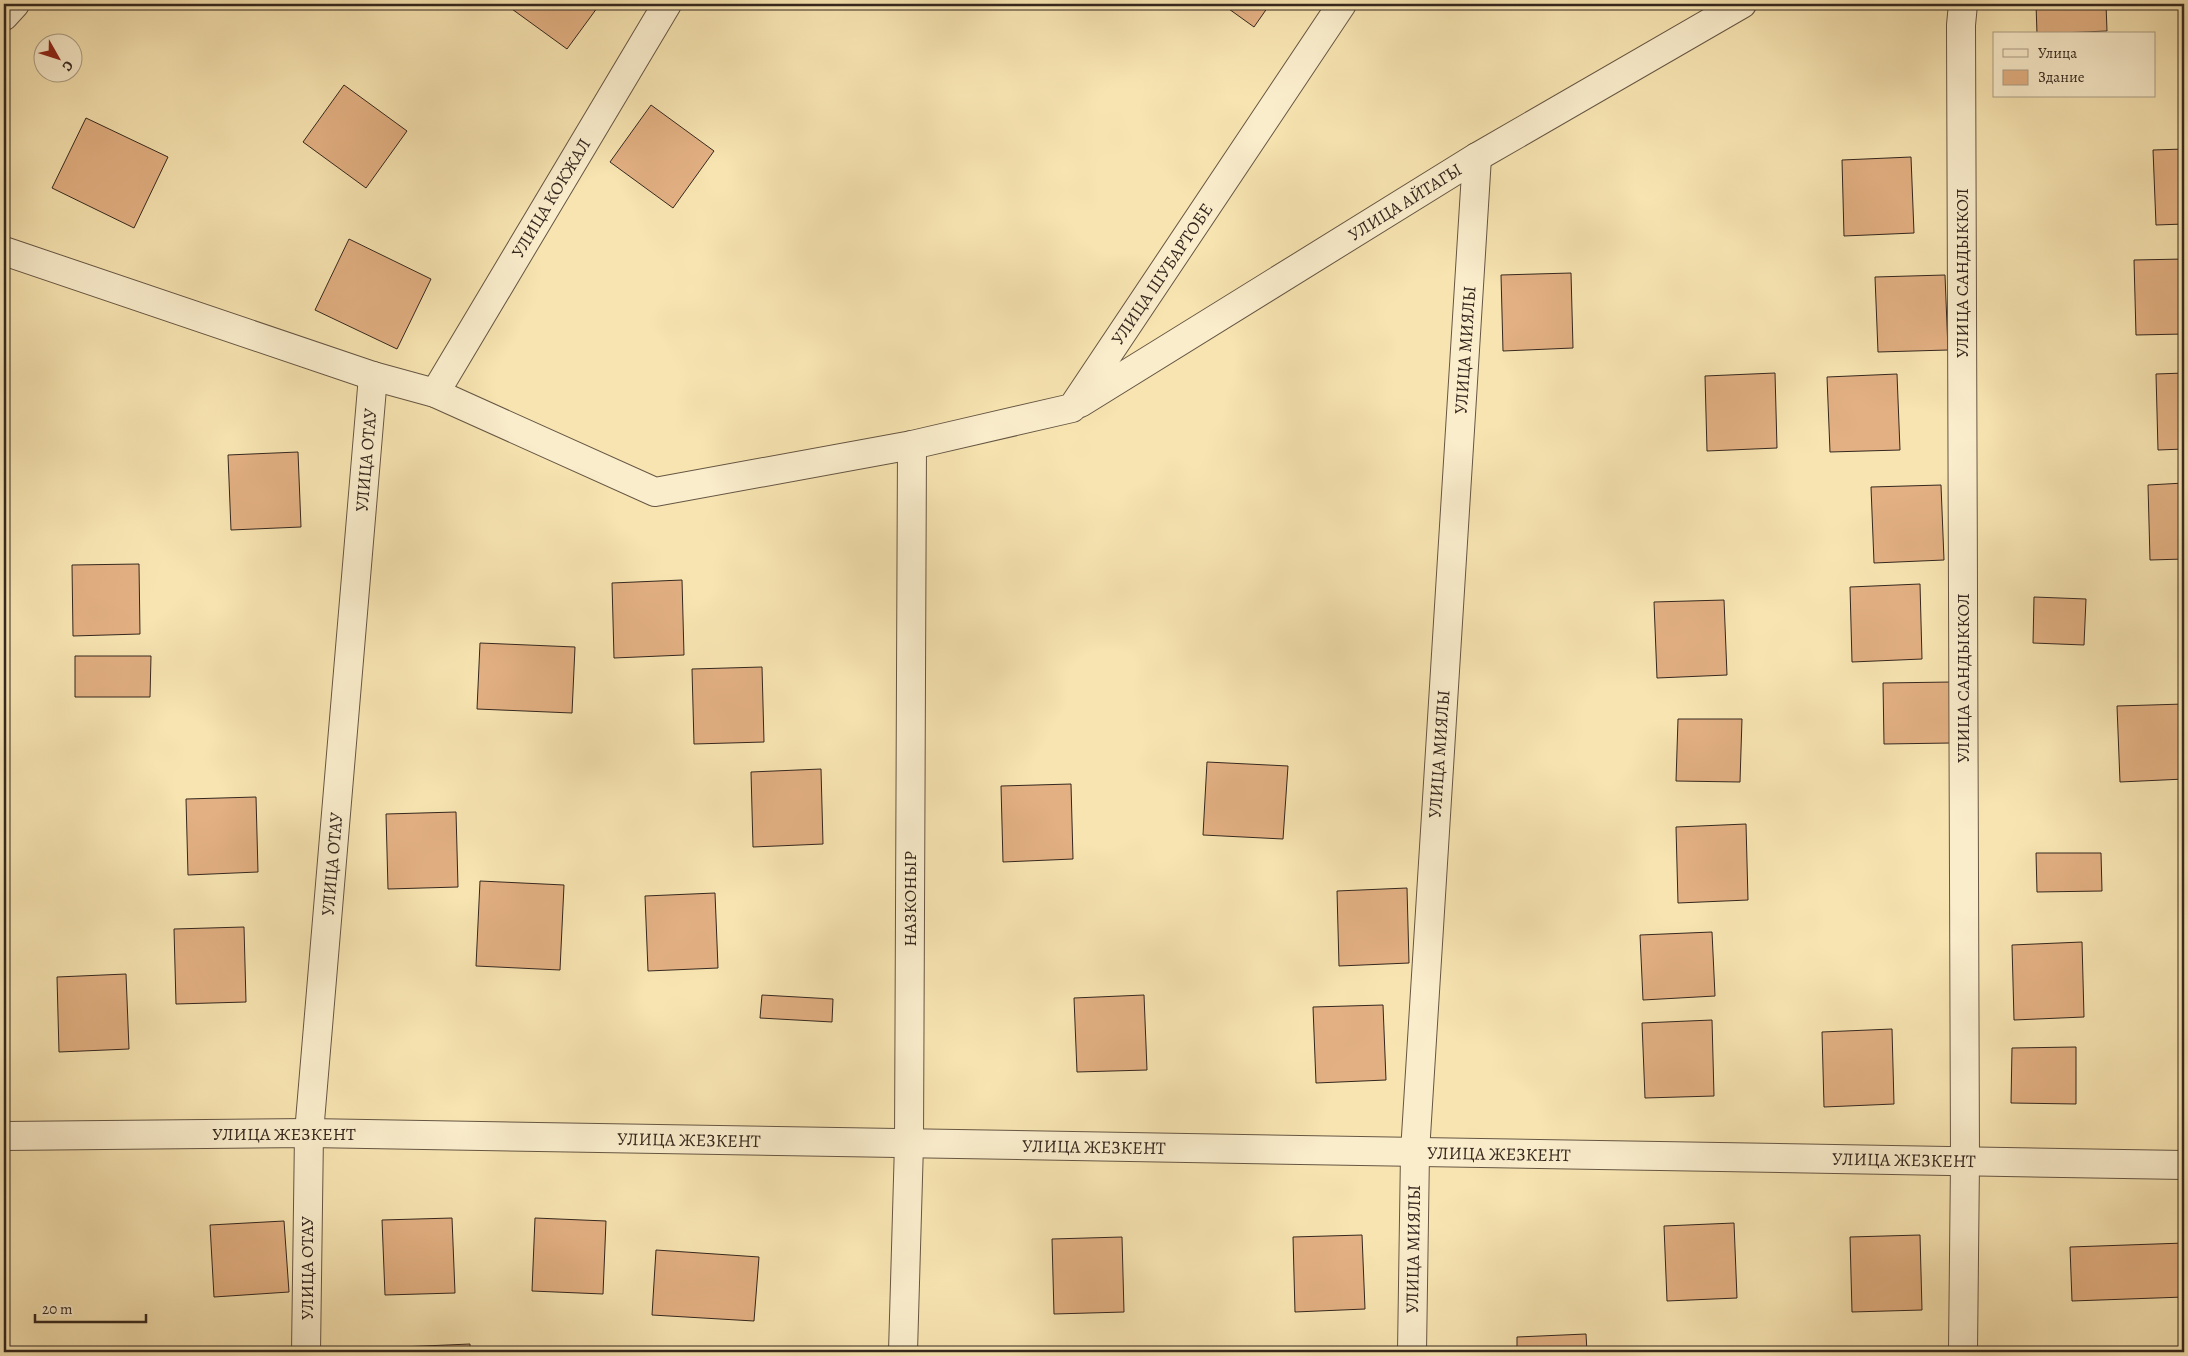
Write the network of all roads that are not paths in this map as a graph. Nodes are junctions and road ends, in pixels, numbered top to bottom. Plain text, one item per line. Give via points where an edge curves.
1 (15, 4) edge
2 (668, 4) edge
3 (1342, 4) edge
4 (1742, 4) edge
5 (1963, 4) edge
6 (4, 16) edge
7 (1477, 157) junction
8 (4, 251) edge
9 (373, 376) junction
10 (435, 393) junction
11 (1072, 408) junction
12 (912, 445) junction
13 (309, 1133) junction
14 (4, 1136) edge
15 (909, 1144) junction
16 (1414, 1152) junction
17 (1965, 1161) junction
18 (2184, 1165) edge
19 (306, 1352) edge
20 (903, 1352) edge
21 (1412, 1352) edge
22 (1962, 1352) edge

1 - 6 street
2 - 10 street, УЛИЦА КОКЖАЛ
3 - 11 street, УЛИЦА ШУБАРТОБЕ
4 - 7 street, УЛИЦА АЙТАГЫ
5 - 17 street, УЛИЦА САНДЫККОЛ
7 - 11 street, УЛИЦА АЙТАГЫ
7 - 16 street, УЛИЦА МИЯЛЫ
8 - 9 street
9 - 10 street
9 - 13 street, УЛИЦА ОТАУ
10 - 12 street via 655,492
11 - 12 street
12 - 15 street, НАЗКОНЫР
13 - 14 street, УЛИЦА ЖЕЗКЕНТ
13 - 15 street, УЛИЦА ЖЕЗКЕНТ
13 - 19 street, УЛИЦА ОТАУ
15 - 16 street, УЛИЦА ЖЕЗКЕНТ
15 - 20 street, НАЗКОНЫР
16 - 17 street, УЛИЦА ЖЕЗКЕНТ
16 - 21 street, УЛИЦА МИЯЛЫ
17 - 18 street, УЛИЦА ЖЕЗКЕНТ
17 - 22 street, УЛИЦА САНДЫККОЛ

